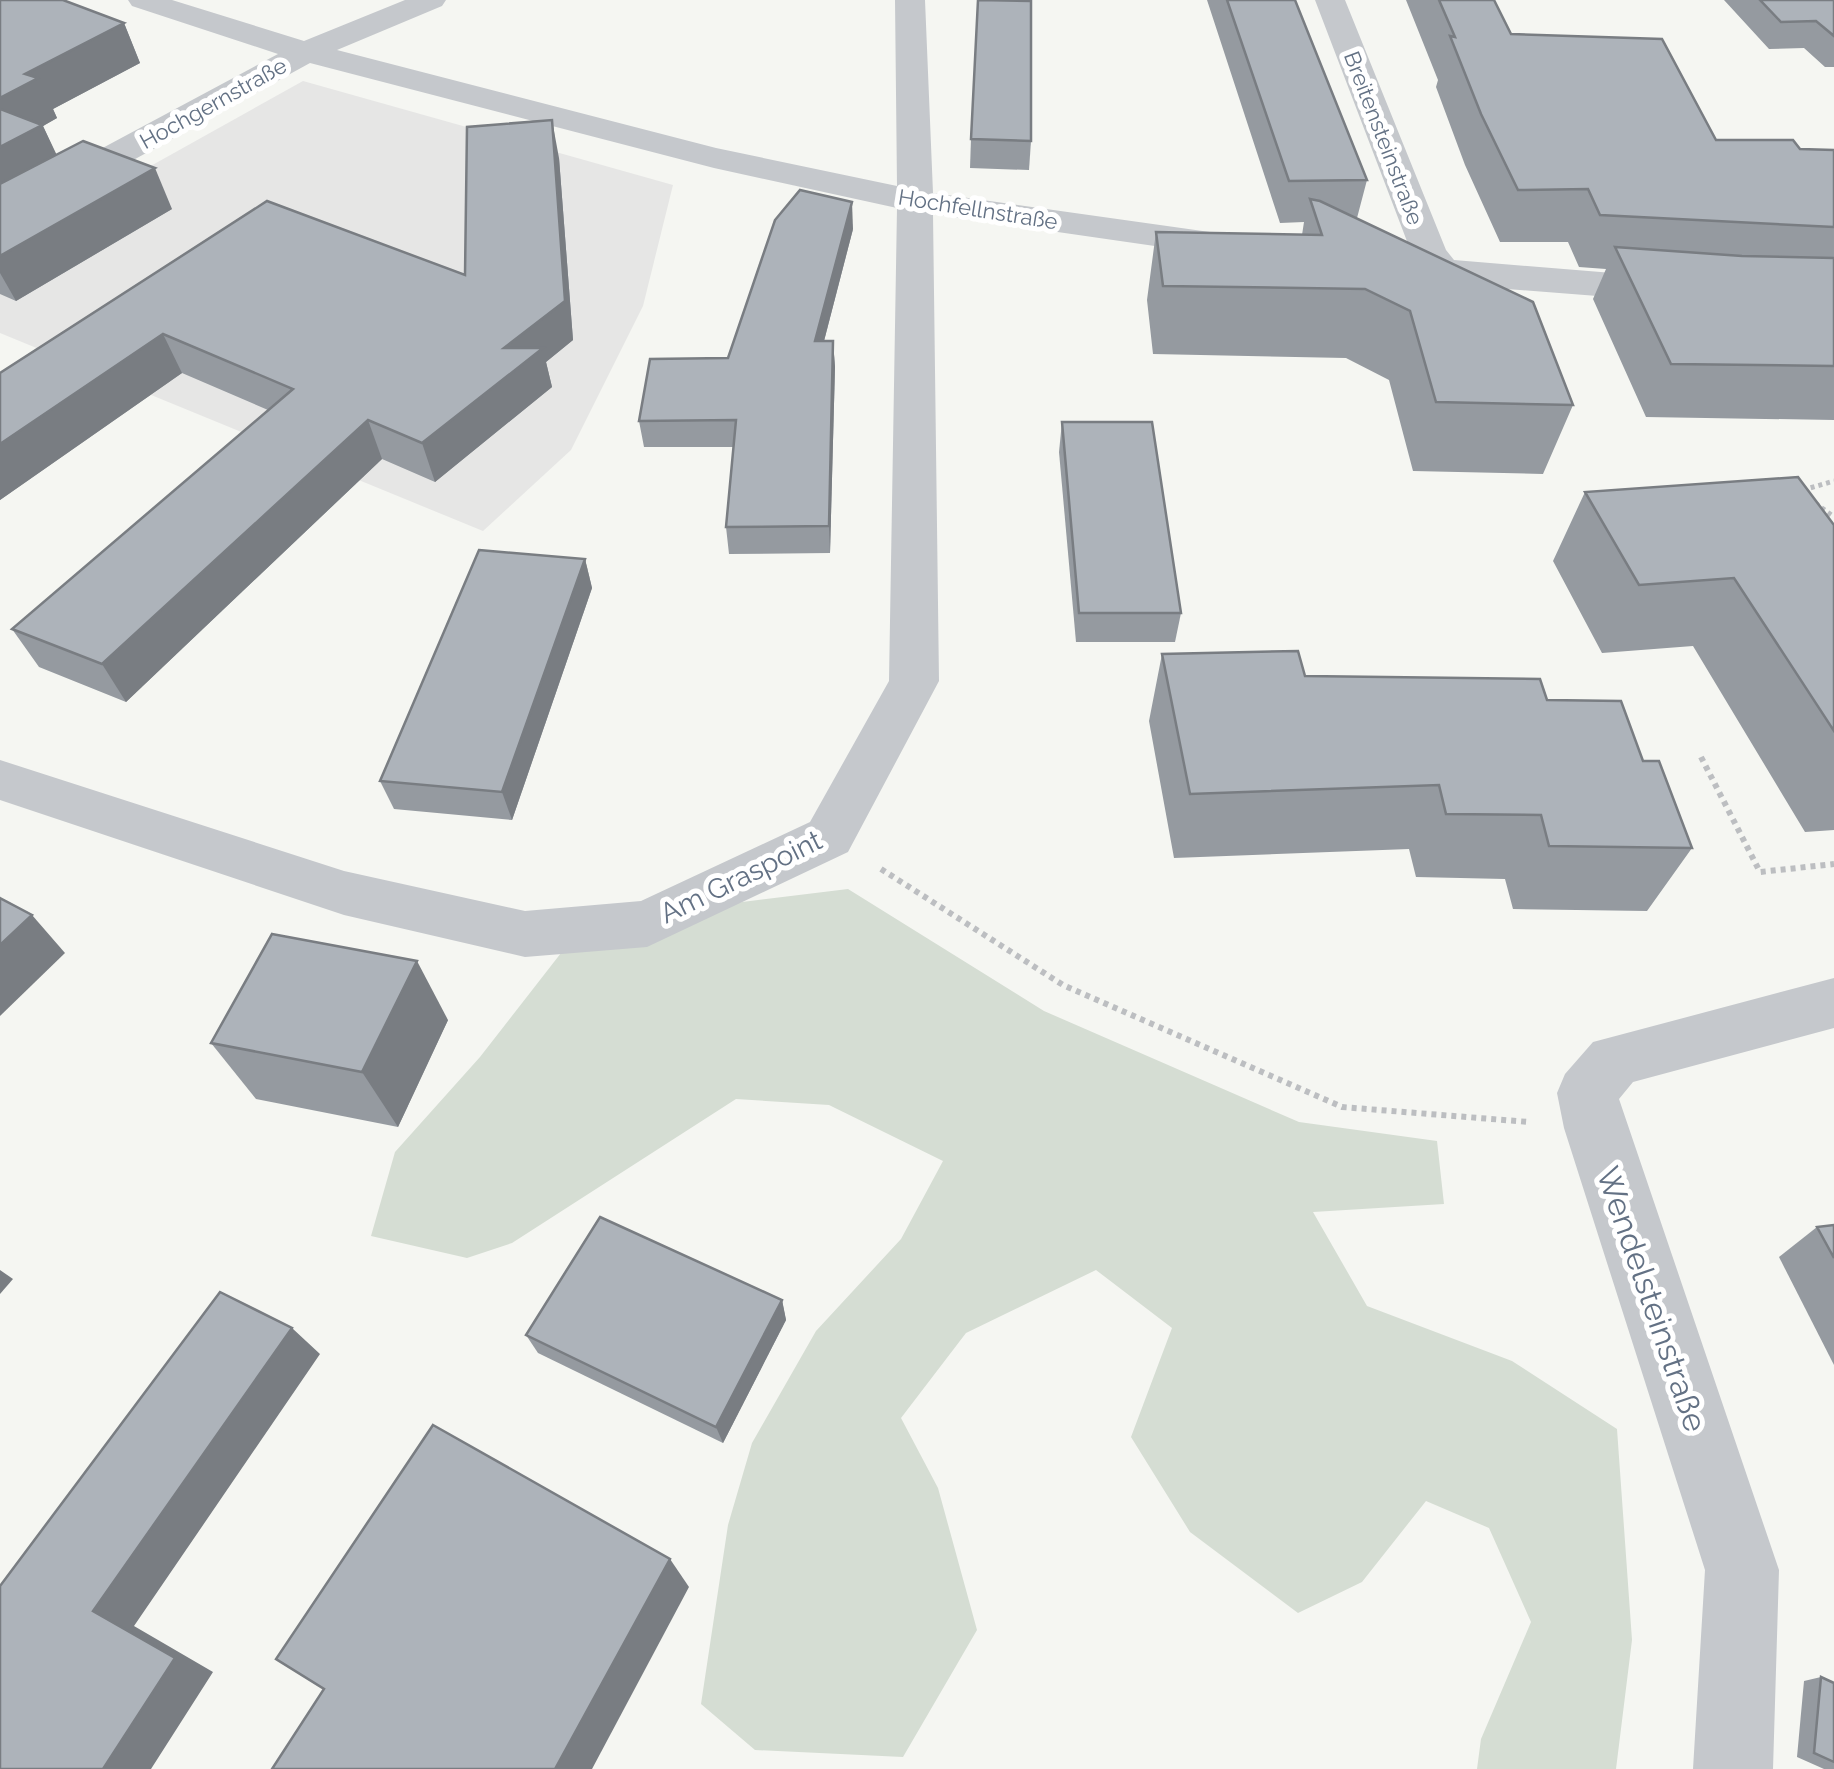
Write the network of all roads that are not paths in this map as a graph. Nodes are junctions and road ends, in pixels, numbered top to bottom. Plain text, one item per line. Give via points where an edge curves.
1 (143, 0) edge
2 (432, 0) edge
3 (910, 0) edge
4 (1330, 0) edge
5 (306, 52) junction
6 (915, 200) junction
7 (0, 218) edge
8 (1272, 251) edge
9 (1368, 263) edge
10 (1444, 272) junction
11 (1716, 293) edge
12 (0, 780) edge
13 (1834, 1004) edge
14 (1733, 1769) edge

1 - 5 street, Hochfellnstraße
2 - 5 street, Hochgernstraße
3 - 6 street, Am Graspoint
4 - 10 street, Breitensteinstraße via 1428,251
5 - 6 street, Hochfellnstraße via 714,158
5 - 7 street, Hochgernstraße
6 - 8 street, Hochfellnstraße
6 - 12 street, Am Graspoint via 914,680 830,837 647,924 524,934 344,894
9 - 10 street
10 - 11 street
13 - 14 street, Wendelsteinstraße via 1614,1061 1587,1093 1742,1570

